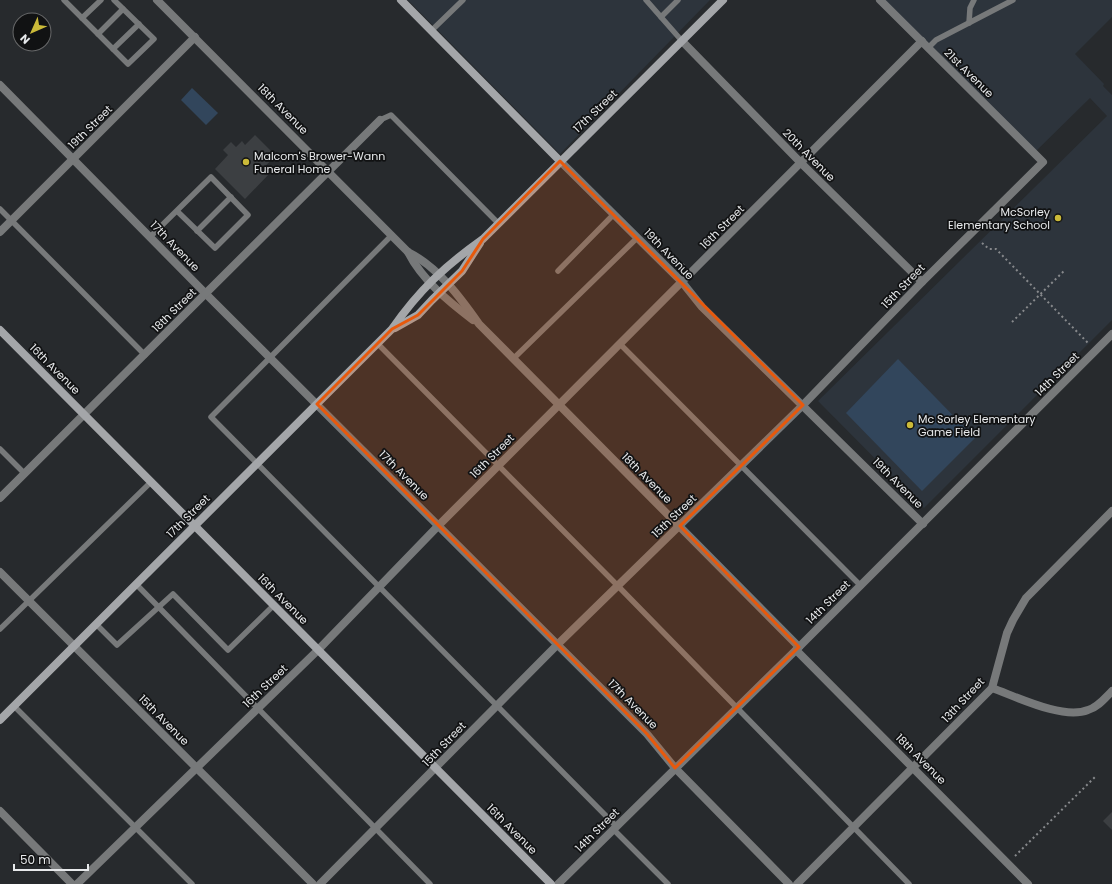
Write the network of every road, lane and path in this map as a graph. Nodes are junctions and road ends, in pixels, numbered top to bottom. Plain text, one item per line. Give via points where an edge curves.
1 (65, 0) edge
2 (101, 0) edge
3 (114, 0) edge
4 (157, 0) edge
5 (401, 0) edge
6 (463, 0) edge
7 (646, 0) edge
8 (678, 0) edge
9 (723, 0) edge
10 (880, 0) edge
11 (974, 0) edge
12 (1013, 0) edge
13 (123, 9) junction
14 (661, 17) junction
15 (82, 18) junction
16 (969, 23) junction
17 (139, 24) junction
18 (431, 31) junction
19 (98, 34) junction
20 (195, 37) junction
21 (682, 41) junction
22 (922, 41) junction
23 (928, 48) junction
24 (113, 49) junction
25 (0, 85) edge
26 (380, 120) joint
27 (74, 159) junction
28 (560, 161) junction
29 (1043, 162) joint
30 (801, 163) junction
31 (328, 171) junction
32 (231, 197) junction
33 (0, 208) edge
34 (177, 210) junction
35 (614, 214) junction
36 (12, 220) junction
37 (498, 223) junction
38 (197, 230) junction
39 (0, 232) edge
40 (392, 235) junction
41 (150, 237) junction
42 (483, 238) junction
43 (638, 238) junction
44 (982, 243) dead end
45 (408, 252) junction
46 (684, 264) dead end
47 (680, 268) dead end
48 (1065, 270) dead end
49 (558, 271) dead end
50 (438, 274) junction
51 (430, 282) junction
52 (682, 282) junction
53 (922, 282) junction
54 (448, 285) junction
55 (440, 292) junction
56 (206, 294) junction
57 (1040, 294) junction
58 (1012, 322) dead end
59 (479, 324) junction
60 (392, 329) junction
61 (0, 330) edge
62 (1112, 334) edge
63 (378, 344) junction
64 (620, 344) junction
65 (1090, 345) dead end
66 (145, 355) junction
67 (270, 357) junction
68 (513, 359) junction
69 (317, 404) junction
70 (803, 405) junction
71 (558, 406) junction
72 (85, 415) junction
73 (0, 449) edge
74 (257, 463) junction
75 (498, 466) junction
76 (741, 466) junction
77 (25, 474) junction
78 (151, 482) junction
79 (0, 498) edge
80 (1112, 511) edge
81 (923, 524) junction
82 (194, 525) junction
83 (439, 525) junction
84 (680, 526) junction
85 (0, 572) edge
86 (136, 584) junction
87 (617, 585) junction
88 (379, 586) junction
89 (861, 586) junction
90 (28, 600) junction
91 (274, 605) junction
92 (158, 606) junction
93 (96, 624) junction
94 (0, 629) edge
95 (557, 645) junction
96 (74, 646) junction
97 (798, 648) junction
98 (318, 650) junction
99 (992, 688) junction
100 (1112, 691) edge
101 (14, 706) junction
102 (497, 706) junction
103 (257, 708) junction
104 (736, 708) junction
105 (0, 720) edge
106 (913, 766) junction
107 (196, 767) junction
108 (436, 768) junction
109 (675, 768) junction
110 (1096, 776) dead end
111 (0, 811) edge
112 (135, 827) junction
113 (853, 827) junction
114 (376, 828) junction
115 (614, 828) junction
116 (1015, 856) dead end
117 (72, 884) edge
118 (77, 884) edge
119 (192, 884) edge
120 (313, 884) edge
121 (320, 884) edge
122 (430, 884) edge
123 (551, 884) edge
124 (558, 884) edge
125 (668, 884) edge
126 (789, 884) edge
127 (797, 884) edge
128 (909, 884) edge
129 (1028, 884) edge

1 - 15 lane
2 - 15 lane
3 - 13 lane
4 - 20 street, 18th Avenue
5 - 18 main road, 19th Avenue
6 - 18 lane
7 - 14 lane
8 - 14 lane
9 - 21 main road, 17th Street
10 - 22 street, 21st Avenue
11 - 16 lane via 970,8
12 - 16 lane
13 - 17 lane
13 - 19 lane
14 - 21 lane
15 - 19 lane
16 - 23 lane via 936,40
17 - 24 lane
17 - 24 lane via 154,39 128,64
18 - 28 main road, 19th Avenue
19 - 24 lane
20 - 27 street, 19th Street
20 - 31 street, 18th Avenue
21 - 28 main road, 17th Street
21 - 30 street, 20th Avenue
22 - 23 street, 21st Avenue
22 - 30 street, 16th Street
23 - 29 street, 21st Avenue
25 - 27 street, 17th Avenue
26 - 31 street, 18th Street
26 - 37 lane via 391,115
27 - 36 street, 19th Street
27 - 41 street, 17th Avenue
28 - 35 street, 19th Avenue
28 - 37 main road, 17th Street
29 - 53 street, 15th Street
30 - 52 street, 16th Street
30 - 53 street, 20th Avenue
31 - 40 street, 18th Avenue
31 - 56 street, 18th Street
32 - 34 lane via 211,177
32 - 38 lane
32 - 38 lane via 248,215 215,248
33 - 36 lane
34 - 38 lane
34 - 41 lane
35 - 43 street, 19th Avenue
35 - 49 lane
36 - 39 street, 19th Street
36 - 66 lane
37 - 42 main road, 17th Street
40 - 45 street, 18th Avenue
40 - 67 lane
41 - 56 street, 17th Avenue
42 - 50 main road, 17th Street via 451,261
42 - 54 main road, 17th Street via 462,271
43 - 52 street, 19th Avenue
43 - 68 lane
44 - 57 path via 989,249 996,249
45 - 50 street, 18th Avenue via 422,259
45 - 51 street, 18th Avenue via 416,268
46 - 47 path
48 - 57 path
50 - 51 main road, 17th Street
50 - 54 street, 18th Avenue
51 - 55 street, 18th Avenue
51 - 60 main road, 17th Street via 410,303
52 - 64 street, 16th Street
52 - 70 street, 19th Avenue via 702,307
53 - 70 street, 15th Street
54 - 55 main road, 17th Street
54 - 59 street, 18th Avenue
55 - 59 street, 18th Avenue
55 - 60 main road, 17th Street via 418,315
56 - 66 street, 18th Street
56 - 67 street, 17th Avenue
57 - 58 path
57 - 65 path
59 - 68 street, 18th Avenue
60 - 63 main road, 17th Street
61 - 72 main road, 16th Avenue
62 - 81 street, 14th Street
63 - 69 main road, 17th Street
63 - 75 lane
64 - 71 street, 16th Street
64 - 76 lane
66 - 72 street, 18th Street
67 - 69 street, 17th Avenue
67 - 74 lane via 211,417
68 - 71 street, 18th Avenue
69 - 74 main road, 17th Street
69 - 83 street, 17th Avenue
70 - 76 street, 15th Street
70 - 81 street, 19th Avenue
71 - 75 street, 16th Street
71 - 84 street, 18th Avenue
72 - 77 street, 18th Street
72 - 78 main road, 16th Avenue
73 - 77 lane
74 - 82 main road, 17th Street
74 - 88 lane
75 - 83 street, 16th Street
75 - 87 lane
76 - 84 street, 15th Street
76 - 89 lane
77 - 79 street, 18th Street
78 - 82 main road, 16th Avenue
78 - 90 lane
80 - 99 street, 13th Street via 1018,610 1007,633
81 - 89 street, 14th Street
82 - 86 main road, 17th Street
82 - 91 main road, 16th Avenue
83 - 88 street, 16th Street
83 - 95 street, 17th Avenue
84 - 87 street, 15th Street
84 - 97 street, 18th Avenue
85 - 90 street, 15th Avenue
86 - 92 lane
86 - 93 main road, 17th Street
87 - 95 street, 15th Street
87 - 104 lane
88 - 98 street, 16th Street
88 - 102 lane
89 - 97 street, 14th Street
90 - 94 lane
90 - 96 street, 15th Avenue
91 - 92 lane via 228,650 173,594
91 - 98 main road, 16th Avenue
92 - 93 lane via 117,645
92 - 103 lane
93 - 96 main road, 17th Street
95 - 102 street, 15th Street
95 - 109 street, 17th Avenue via 647,734
96 - 101 main road, 17th Street
96 - 107 street, 15th Avenue
97 - 104 street, 14th Street
97 - 106 street, 18th Avenue
98 - 103 street, 16th Street
98 - 108 main road, 16th Avenue
99 - 100 street via 1064,712 1089,710
99 - 106 street, 13th Street
101 - 105 main road, 17th Street
101 - 112 lane
102 - 108 street, 15th Street
102 - 115 lane
103 - 107 street, 16th Street
103 - 114 lane
104 - 109 street, 14th Street
104 - 113 lane
106 - 113 street, 13th Street
106 - 129 street, 18th Avenue
107 - 112 street, 16th Street
107 - 120 street, 15th Avenue
108 - 114 street, 15th Street
108 - 123 main road, 16th Avenue
109 - 115 street, 14th Street
109 - 126 street, 17th Avenue
110 - 116 path
111 - 117 street
112 - 118 street, 16th Street
112 - 119 lane
113 - 127 street, 13th Street
113 - 128 lane
114 - 121 street, 15th Street
114 - 122 lane
115 - 124 street, 14th Street
115 - 125 lane

